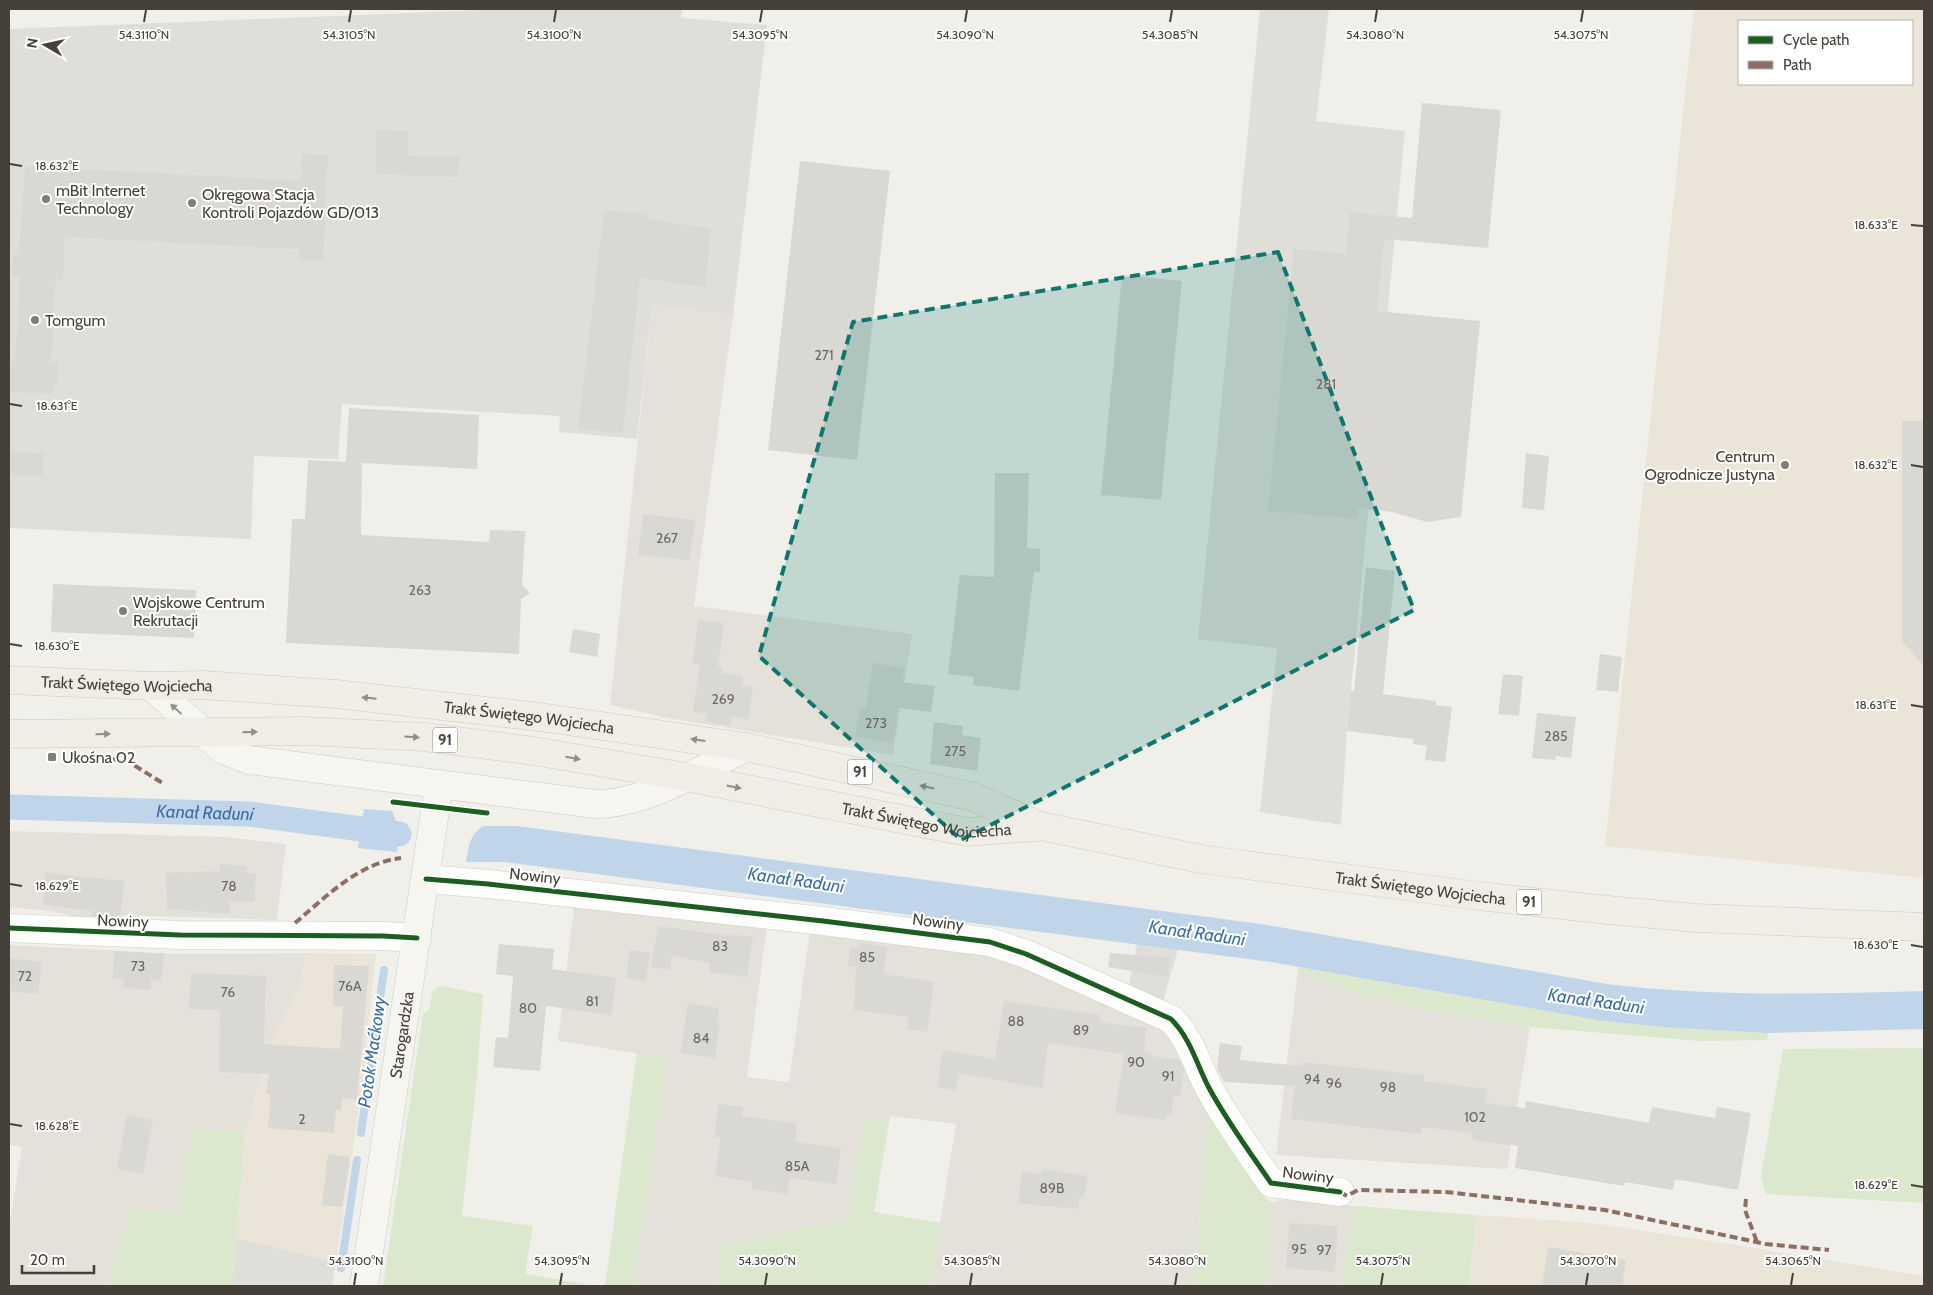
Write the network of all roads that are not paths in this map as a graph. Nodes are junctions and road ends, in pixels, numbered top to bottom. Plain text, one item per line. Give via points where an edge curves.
1 (9, 680) edge
2 (151, 686) junction
3 (201, 732) junction
4 (9, 734) edge
5 (746, 747) junction
6 (686, 777) junction
7 (439, 784) junction
8 (1040, 826) junction
9 (426, 879) junction
10 (1924, 927) edge
11 (9, 928) edge
12 (418, 938) junction
13 (1340, 1192) dead end
14 (364, 1286) edge

1 - 2 main road, Trakt Świętego Wojciecha / 91
3 -> 2 main road
5 -> 2 main road, Trakt Świętego Wojciecha / 91 via 540,717 336,694 202,685
4 -> 3 main road, Trakt Świętego Wojciecha / 91
3 -> 6 main road, Trakt Świętego Wojciecha / 91 via 305,731 424,738 534,751
3 - 7 main road via 223,750 249,760
5 - 6 main road
8 -> 5 main road, Trakt Świętego Wojciecha / 91 via 974,797
6 - 7 main road via 614,804
6 -> 8 main road, Trakt Świętego Wojciecha / 91 via 967,832
7 - 9 main road, Starogardzka
8 - 10 main road, Trakt Świętego Wojciecha / 91 via 1201,859 1522,902 1696,918
9 - 12 main road, Starogardzka
9 - 13 street, Nowiny via 832,922 990,942 1026,954 1171,1019 1187,1038 1224,1114 1271,1183
11 - 12 street, Nowiny via 180,935
12 - 14 main road, Starogardzka

